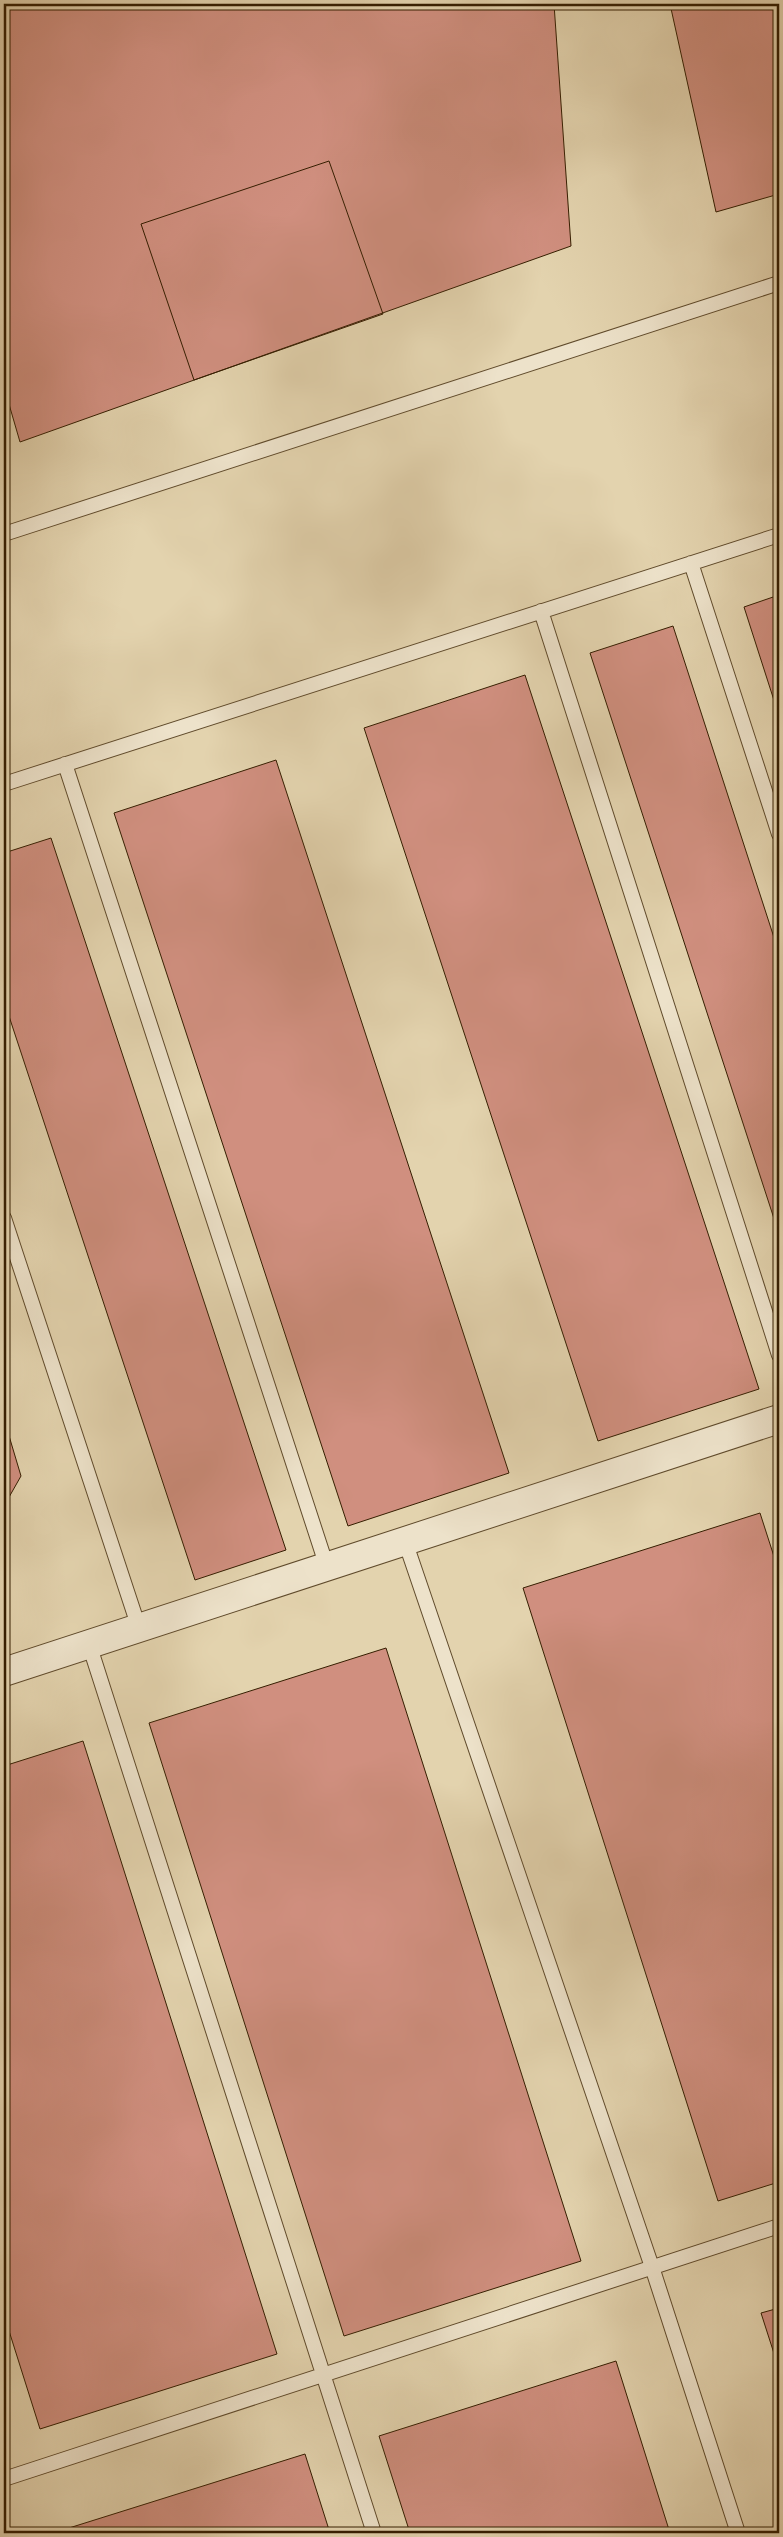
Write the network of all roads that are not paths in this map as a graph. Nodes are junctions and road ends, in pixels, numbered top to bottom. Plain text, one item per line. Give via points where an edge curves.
1 (779, 283) edge
2 (4, 534) edge
3 (779, 535) edge
4 (691, 563) junction
5 (541, 611) junction
6 (65, 764) junction
7 (4, 784) edge
8 (779, 834) edge
9 (4, 1218) edge
10 (779, 1355) edge
11 (779, 1419) edge
12 (405, 1541) junction
13 (327, 1567) junction
14 (139, 1628) junction
15 (89, 1644) junction
16 (4, 1672) edge
17 (779, 2226) edge
18 (652, 2267) junction
19 (323, 2375) junction
20 (4, 2479) edge
21 (374, 2533) edge
22 (738, 2533) edge

1 - 2 lane
3 - 4 lane
4 - 5 lane
4 - 8 lane
5 - 6 lane
5 - 10 lane
6 - 7 lane
6 - 13 lane
9 - 14 lane
11 - 12 street
12 - 13 street
12 - 18 lane
13 - 14 street
14 - 15 street
15 - 16 street
15 - 19 lane
17 - 18 lane
18 - 19 lane
18 - 22 lane
19 - 20 lane
19 - 21 lane

